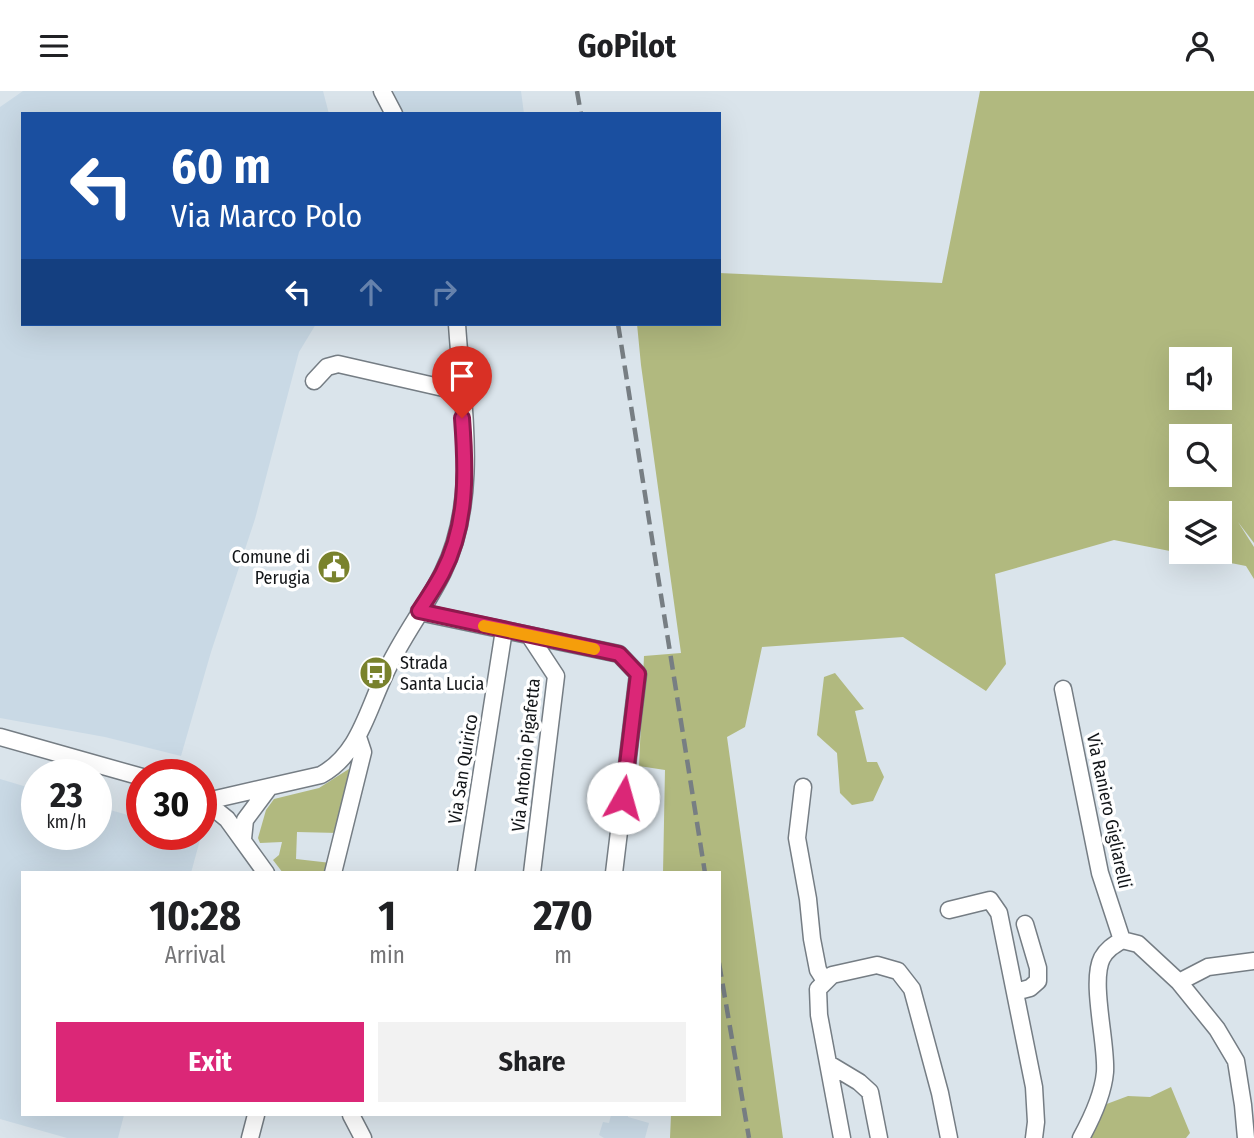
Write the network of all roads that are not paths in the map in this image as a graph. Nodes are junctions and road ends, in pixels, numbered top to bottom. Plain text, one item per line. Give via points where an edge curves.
1 (382, 91) edge
2 (393, 112) edge
3 (457, 326) edge
4 (314, 381) dead end
5 (461, 392) junction
6 (419, 611) junction
7 (504, 630) junction
8 (529, 635) junction
9 (1063, 689) dead end
10 (0, 737) edge
11 (358, 737) junction
12 (126, 772) edge
13 (803, 787) dead end
14 (268, 789) junction
15 (217, 797) edge
16 (217, 811) edge
17 (243, 839) junction
18 (265, 871) edge
19 (333, 871) edge
20 (466, 871) edge
21 (532, 871) edge
22 (614, 871) edge
23 (949, 910) dead end
24 (1025, 924) dead end
25 (1122, 940) junction
26 (1254, 961) edge
27 (825, 981) junction
28 (1179, 982) junction
29 (1016, 992) junction
30 (829, 1064) junction
31 (256, 1116) edge
32 (352, 1116) edge
33 (250, 1138) edge
34 (363, 1138) edge
35 (842, 1138) edge
36 (878, 1138) edge
37 (949, 1138) edge
38 (1034, 1138) edge
39 (1081, 1138) edge
40 (1246, 1138) edge

1 - 2 street
3 - 5 street
4 - 5 street via 327,367 338,364
5 - 6 street via 466,469 461,521 443,572
6 - 7 street
6 - 11 street via 391,660
7 - 8 street
7 - 20 street, Via San Quirico
8 - 21 street, Via Antonio Pigafetta via 556,675
8 - 22 street via 619,654 638,674
9 - 25 street, Via Raniero Gigliarelli via 1100,873
10 - 12 street
11 - 14 street via 335,767
11 - 19 street via 363,752
13 - 27 street via 797,838 818,970
14 - 15 street
14 - 17 street via 245,820
16 - 17 street
17 - 18 street
23 - 29 street via 990,900 999,913
24 - 29 street via 1038,981
25 - 28 street via 1138,944
25 - 39 street via 1101,960 1105,1072 1095,1112
26 - 28 street via 1209,967
27 - 30 street via 818,989 819,1015
27 - 37 street via 832,975 877,965 898,971 912,989
28 - 40 street via 1236,1061
29 - 38 street via 1034,1087
30 - 35 street
30 - 36 street via 870,1091
31 - 33 street
32 - 34 street

